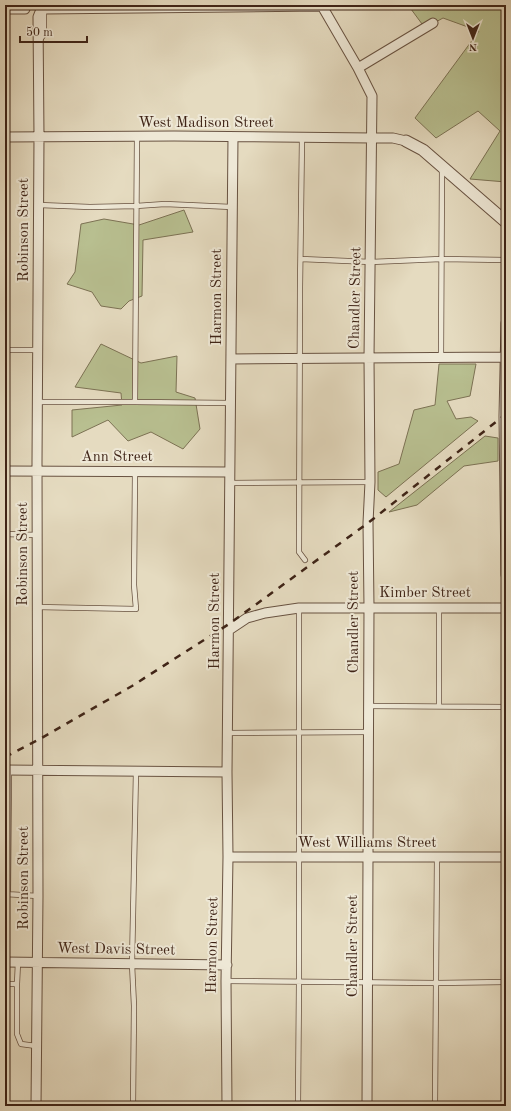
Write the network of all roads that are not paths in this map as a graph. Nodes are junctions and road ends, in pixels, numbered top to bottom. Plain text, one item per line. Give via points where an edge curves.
1 (44, 7) edge
2 (5, 9) edge
3 (25, 9) dead end
4 (433, 23) dead end
5 (358, 68) junction
6 (5, 137) edge
7 (39, 137) junction
8 (137, 137) junction
9 (233, 137) junction
10 (302, 138) junction
11 (372, 138) junction
12 (406, 141) joint
13 (442, 166) junction
14 (39, 204) junction
15 (136, 206) junction
16 (232, 207) junction
17 (506, 222) edge
18 (301, 259) junction
19 (441, 259) junction
20 (506, 260) edge
21 (370, 262) junction
22 (506, 323) edge
23 (5, 350) edge
24 (38, 350) junction
25 (506, 357) edge
26 (300, 358) junction
27 (369, 358) junction
28 (441, 358) junction
29 (231, 359) junction
30 (37, 402) junction
31 (135, 402) junction
32 (231, 404) junction
33 (5, 471) edge
34 (37, 471) junction
35 (135, 472) junction
36 (229, 472) junction
37 (505, 481) edge
38 (299, 482) junction
39 (370, 482) junction
40 (230, 483) junction
41 (5, 534) edge
42 (37, 535) junction
43 (305, 560) dead end
44 (506, 575) edge
45 (37, 607) junction
46 (369, 607) junction
47 (439, 607) junction
48 (299, 608) junction
49 (506, 608) edge
50 (229, 630) junction
51 (368, 706) junction
52 (439, 706) junction
53 (506, 707) edge
54 (368, 732) junction
55 (299, 733) junction
56 (228, 734) junction
57 (7, 770) edge
58 (37, 771) junction
59 (136, 772) junction
60 (228, 772) junction
61 (7, 801) edge
62 (228, 857) junction
63 (299, 857) junction
64 (368, 857) junction
65 (437, 857) junction
66 (506, 857) edge
67 (7, 894) edge
68 (38, 896) junction
69 (5, 962) edge
70 (18, 962) junction
71 (38, 962) junction
72 (132, 964) junction
73 (227, 965) junction
74 (226, 981) junction
75 (299, 982) junction
76 (367, 982) junction
77 (506, 982) edge
78 (436, 983) junction
79 (5, 984) edge
80 (17, 984) junction
81 (36, 1046) junction
82 (36, 1106) edge
83 (133, 1106) edge
84 (227, 1106) edge
85 (298, 1106) edge
86 (367, 1106) edge
87 (435, 1106) edge

1 - 5 street, Chandler Street via 322,6
1 - 7 street, Robinson Street via 38,17
2 - 3 street
4 - 5 street
5 - 11 street, Chandler Street via 372,96
6 - 7 street, West Madison Street
7 - 8 street, West Madison Street
7 - 14 street, Robinson Street
8 - 9 street, West Madison Street
8 - 15 lane
9 - 10 street, West Madison Street
9 - 16 street, Harmon Street
10 - 11 street, West Madison Street
10 - 18 lane
11 - 12 street, West Madison Street
11 - 21 street, Chandler Street
12 - 13 street via 423,150
13 - 17 street
13 - 19 lane
14 - 15 lane
14 - 24 street, Robinson Street
15 - 16 lane via 165,204
15 - 31 lane
16 - 29 street, Harmon Street
18 - 21 lane
18 - 26 lane
19 - 20 lane
19 - 21 lane
19 - 28 lane
21 - 27 street, Chandler Street
22 - 25 street
23 - 24 lane
24 - 30 street, Robinson Street
25 - 28 street
25 - 37 street
26 - 27 street
26 - 29 street
26 - 38 lane
27 - 28 street
27 - 39 street, Chandler Street
29 - 32 street, Harmon Street
30 - 31 lane
30 - 34 street, Robinson Street
31 - 32 lane
32 - 36 street, Harmon Street
33 - 34 street, Ann Street
34 - 35 street, Ann Street
34 - 42 street, Robinson Street
35 - 36 street, Ann Street
35 - 45 lane via 136,609
36 - 40 street, Harmon Street
37 - 44 street
38 - 39 lane
38 - 40 lane
38 - 43 lane via 299,552
39 - 46 street, Chandler Street
40 - 50 street, Harmon Street
41 - 42 lane
42 - 45 street, Robinson Street
45 - 58 street, Robinson Street
46 - 47 street, Kimber Street
46 - 48 street, Kimber Street
46 - 51 street, Chandler Street
47 - 49 street, Kimber Street
47 - 52 lane
48 - 50 street, Kimber Street via 247,618
48 - 55 lane
50 - 56 street, Harmon Street
51 - 52 lane
51 - 54 street, Chandler Street
52 - 53 lane
54 - 55 lane
54 - 64 street, Chandler Street
55 - 56 lane
55 - 63 lane
56 - 60 street, Harmon Street
57 - 58 street
57 - 61 lane
58 - 59 street
58 - 68 street, Robinson Street
59 - 60 street
59 - 72 lane
60 - 62 street, Harmon Street
61 - 67 lane
62 - 63 street, West Williams Street
62 - 73 street, Harmon Street
63 - 64 street, West Williams Street
63 - 75 lane
64 - 65 street, West Williams Street
64 - 76 street, Chandler Street
65 - 66 street, West Williams Street
65 - 78 lane
67 - 68 lane
68 - 71 street, Robinson Street
69 - 70 street, West Davis Street
70 - 71 street, West Davis Street
70 - 80 lane
71 - 72 street, West Davis Street
71 - 81 street, Robinson Street
72 - 73 street, West Davis Street
72 - 83 lane
73 - 74 street, Harmon Street
74 - 75 lane
74 - 84 street, Harmon Street
75 - 76 lane
75 - 85 lane
76 - 78 lane
76 - 86 street, Chandler Street
77 - 78 lane
78 - 87 lane
79 - 80 lane
80 - 81 lane via 16,1034 21,1044
81 - 82 street, Robinson Street

